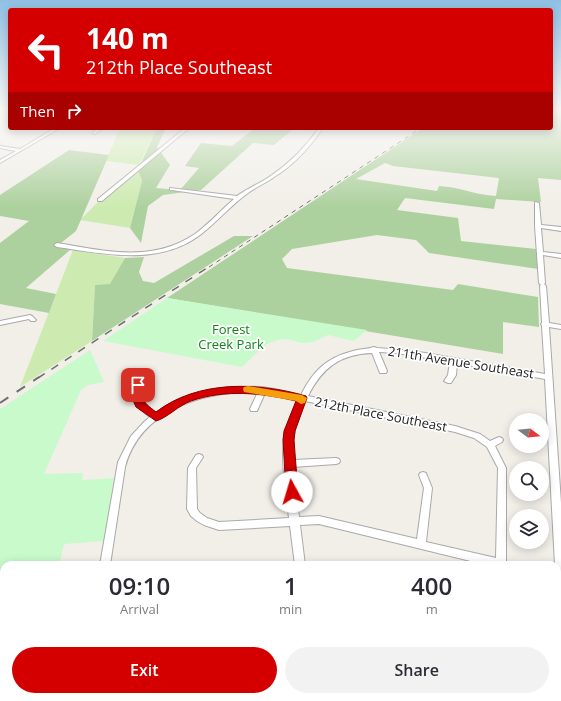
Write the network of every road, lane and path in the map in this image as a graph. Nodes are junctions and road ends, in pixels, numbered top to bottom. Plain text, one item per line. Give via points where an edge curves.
1 (35, 142) edge
2 (170, 142) edge
3 (310, 142) edge
4 (0, 147) edge
5 (21, 150) junction
6 (0, 162) edge
7 (172, 189) dead end
8 (238, 198) junction
9 (100, 200) dead end
10 (537, 203) dead end
11 (538, 226) junction
12 (561, 229) edge
13 (57, 245) dead end
14 (540, 253) junction
15 (561, 256) edge
16 (33, 320) dead end
17 (0, 323) edge
18 (544, 324) junction
19 (561, 327) edge
20 (374, 349) junction
21 (454, 360) junction
22 (140, 371) dead end
23 (383, 371) dead end
24 (548, 377) junction
25 (448, 382) dead end
26 (263, 390) junction
27 (302, 398) junction
28 (254, 409) dead end
29 (156, 417) junction
30 (499, 440) dead end
31 (490, 445) junction
32 (198, 457) dead end
33 (336, 461) dead end
34 (289, 464) junction
35 (423, 475) dead end
36 (558, 480) edge
37 (295, 520) junction
38 (421, 544) junction
39 (106, 561) edge
40 (300, 561) edge
41 (488, 561) edge
42 (500, 561) edge
43 (561, 561) edge

1 - 5 street
2 - 9 street
3 - 8 street via 296,159
4 - 5 street
5 - 6 street
7 - 8 street
8 - 13 street via 197,235 175,246 152,253 126,255
10 - 11 street
11 - 12 street
11 - 14 street
14 - 15 street
14 - 18 street
16 - 17 street via 30,317
18 - 19 street
18 - 24 street
20 - 21 street, 211th Avenue Southeast via 396,350
20 - 23 street
20 - 27 street, 211th Avenue Southeast via 353,353 330,362 312,379
21 - 24 street, 211th Avenue Southeast
21 - 25 street via 452,375
22 - 29 street via 137,398 139,404
24 - 36 street
26 - 27 street, 212th Place Southeast
26 - 28 street
26 - 29 street, 212th Place Southeast via 234,389 199,395 169,407
27 - 31 street, 212th Place Southeast via 455,429 477,436
27 - 34 street, 211th Avenue Southeast via 290,431
29 - 39 street, 212th Place Southeast via 132,441 124,457
30 - 31 street
31 - 42 street via 502,468
32 - 37 street via 192,468 192,509 200,519 219,526
33 - 34 street
34 - 37 street, 211th Avenue Southeast
35 - 38 street via 428,488
36 - 43 street
37 - 38 street via 325,521
37 - 40 street, 211th Avenue Southeast
38 - 41 street

